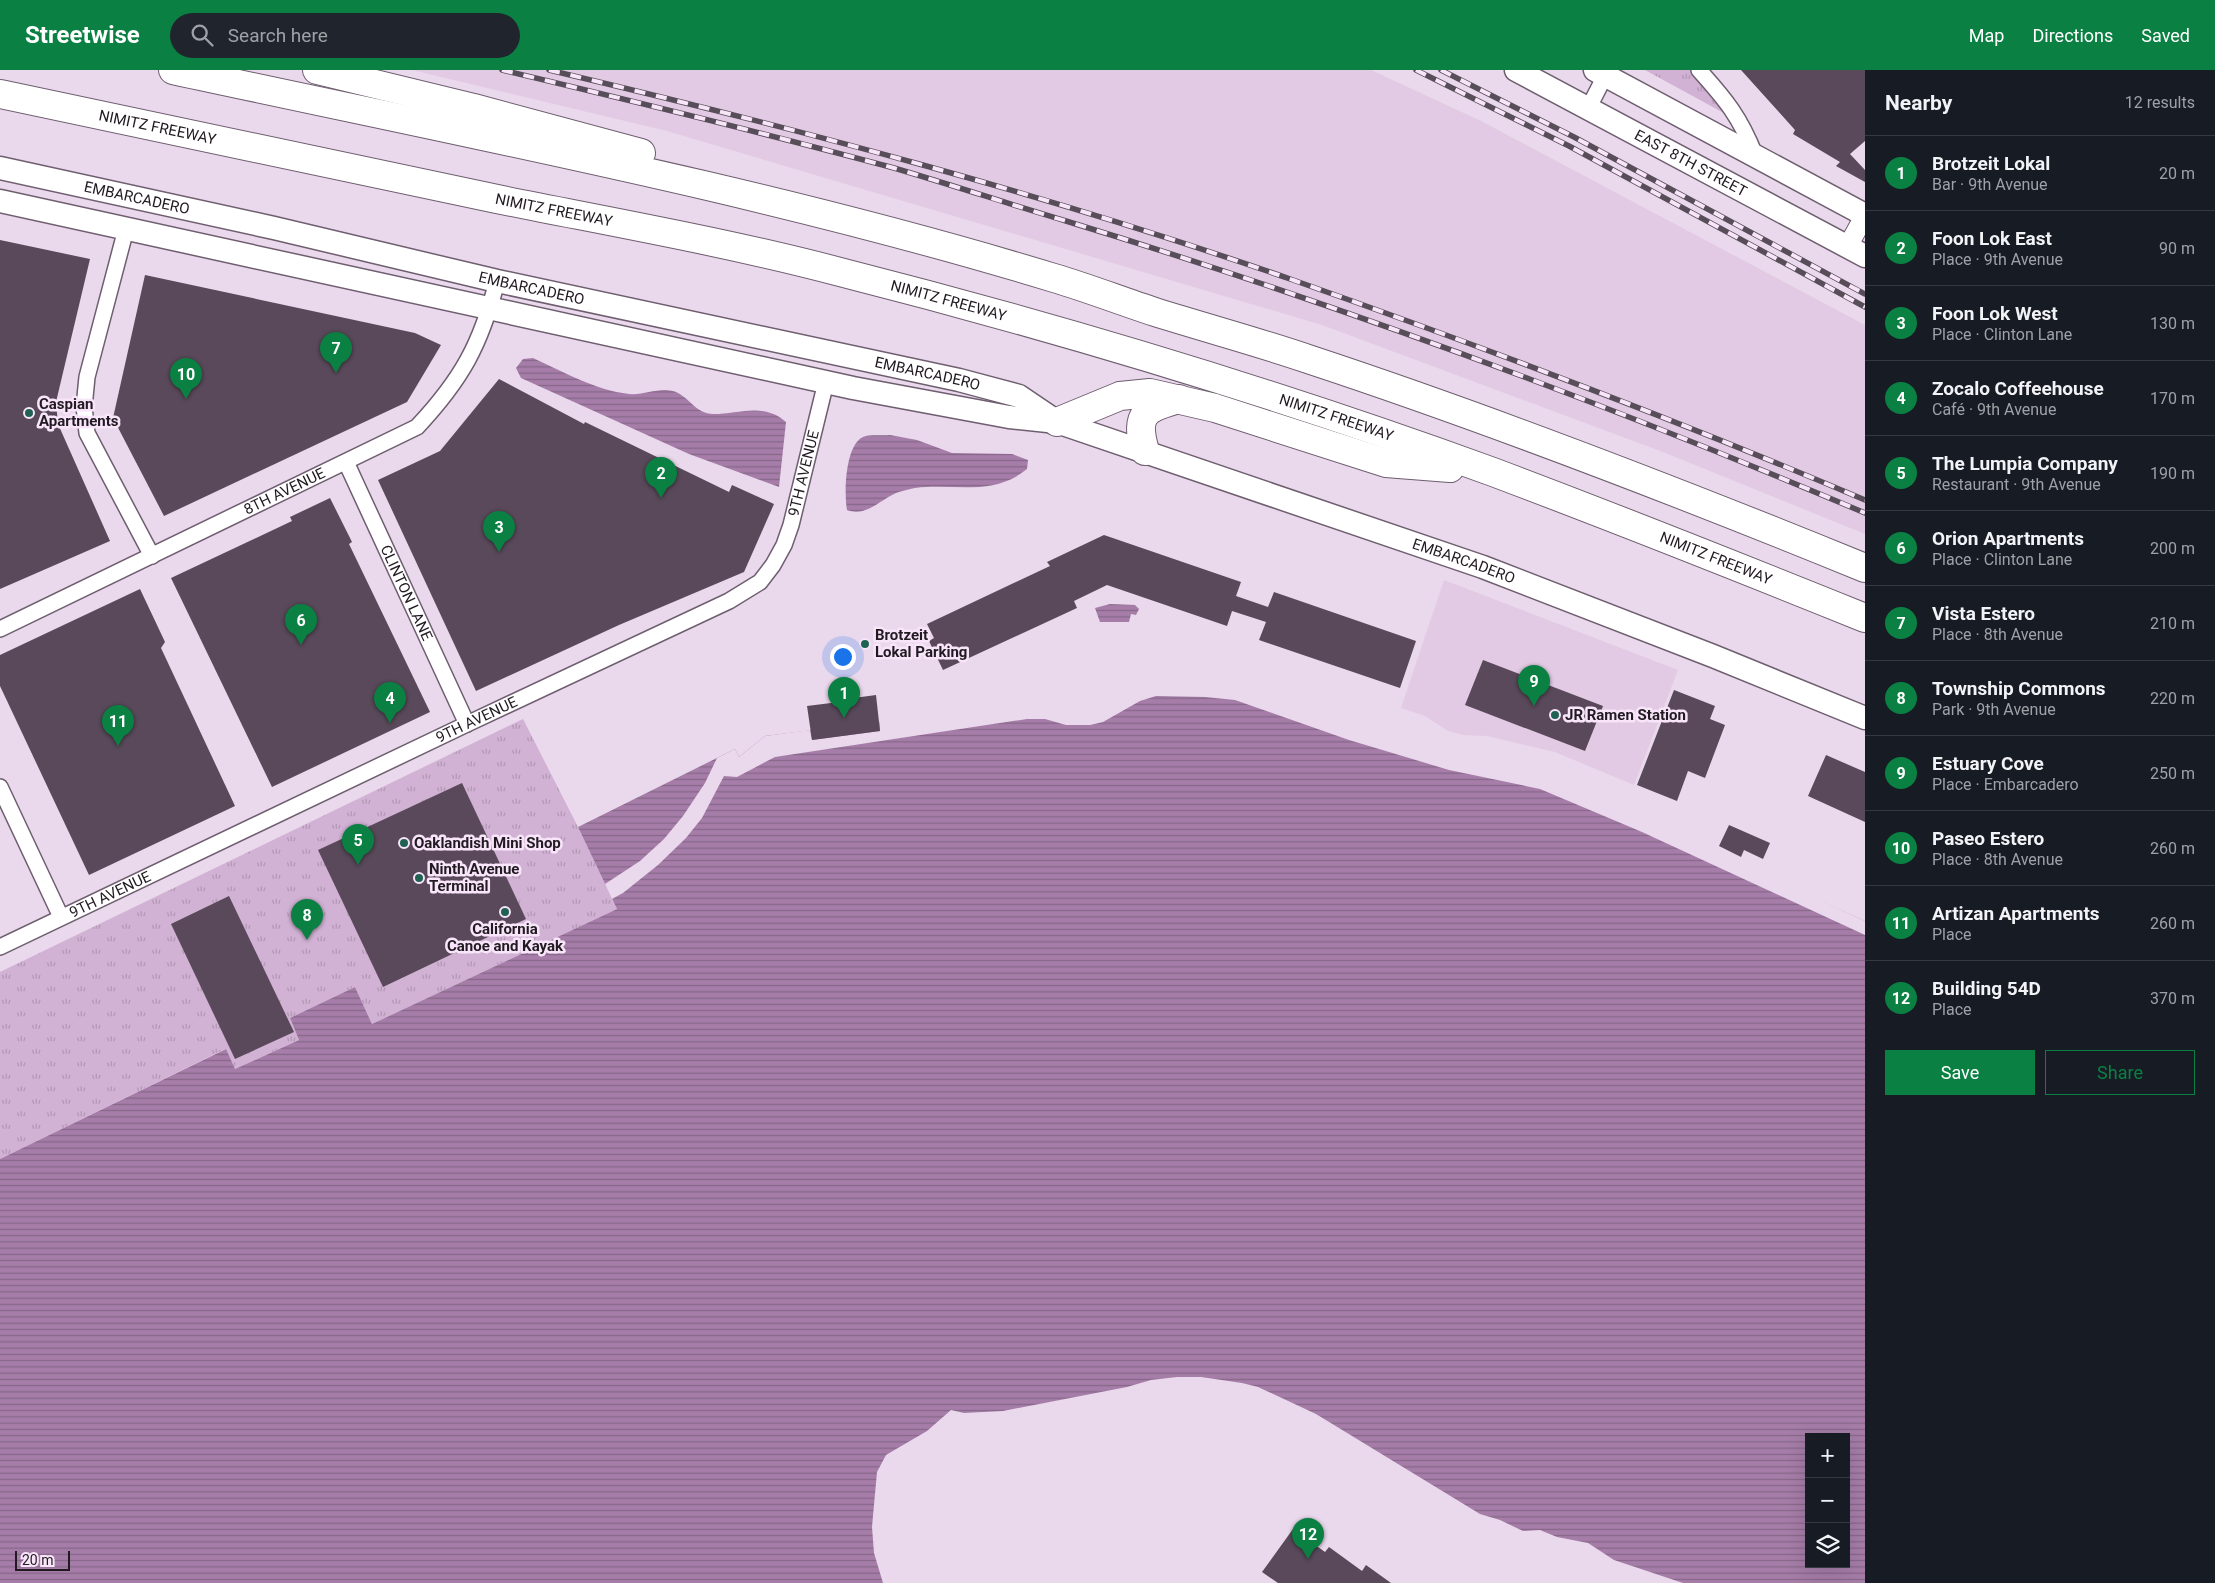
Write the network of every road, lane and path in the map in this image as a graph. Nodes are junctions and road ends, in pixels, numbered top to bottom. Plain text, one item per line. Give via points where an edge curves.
1 (173, 70) edge
2 (317, 70) edge
3 (1516, 70) edge
4 (1699, 70) edge
5 (1603, 72) edge
6 (0, 94) edge
7 (1588, 107) junction
8 (1755, 155) junction
9 (0, 168) edge
10 (0, 201) edge
11 (1865, 215) edge
12 (860, 225) junction
13 (126, 229) junction
14 (1856, 251) edge
15 (497, 281) junction
16 (490, 309) junction
17 (826, 382) junction
18 (1180, 398) junction
19 (1057, 422) junction
20 (1145, 450) junction
21 (346, 462) junction
22 (1489, 471) junction
23 (152, 556) junction
24 (1865, 568) edge
25 (1865, 618) edge
26 (0, 629) edge
27 (1865, 718) edge
28 (466, 724) junction
29 (0, 787) edge
30 (61, 917) junction
31 (0, 947) edge

1 - 12 highway via 619,166
2 - 12 highway via 675,162
3 - 7 main road, EAST 8TH STREET
4 - 8 street via 1729,103
5 - 7 street
5 - 8 main road
6 - 22 highway, NIMITZ FREEWAY via 240,146 683,234 836,271 1138,354
7 - 14 main road, EAST 8TH STREET
8 - 11 main road
9 - 15 main road, EMBARCADERO
10 - 13 main road, EMBARCADERO
11 - 14 street
12 - 24 highway via 1055,278 1153,312 1305,358 1613,468
13 - 16 main road, EMBARCADERO
13 - 23 street via 87,377 84,407 87,433
15 - 16 street, 8TH AVENUE
15 - 19 main road, EMBARCADERO via 959,380 1019,396
16 - 17 main road, EMBARCADERO
16 - 21 street, 8TH AVENUE via 475,350 445,397 417,427
17 - 19 main road, EMBARCADERO via 1009,417
17 - 28 street, 9TH AVENUE via 791,525 773,565 760,582 729,601
18 - 19 highway via 1150,393 1120,396
18 - 20 highway via 1153,406 1146,413 1141,423
18 - 22 highway via 1386,463
19 - 20 main road, EMBARCADERO
20 - 27 main road, EMBARCADERO via 1483,567
21 - 23 street, 8TH AVENUE
21 - 28 street, CLINTON LANE
22 - 25 highway, NIMITZ FREEWAY
23 - 26 street, 8TH AVENUE
28 - 30 street, 9TH AVENUE
29 - 30 street
30 - 31 street, 9TH AVENUE

